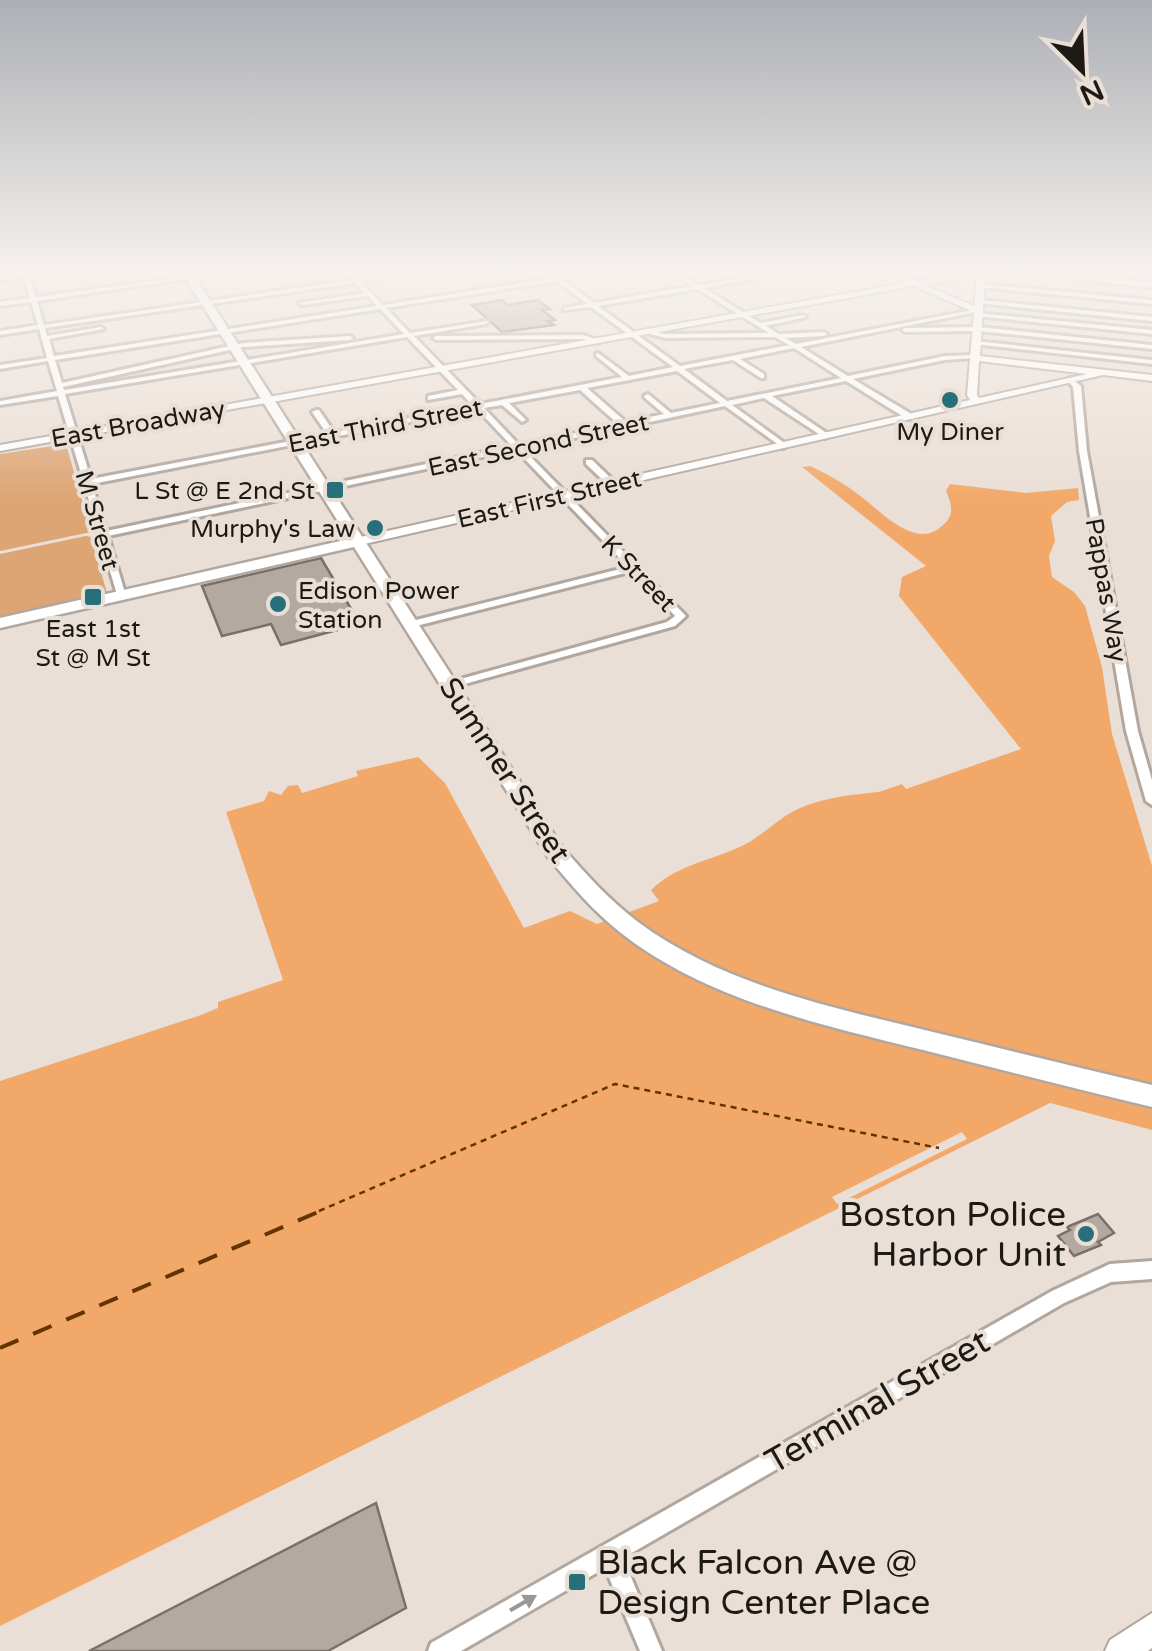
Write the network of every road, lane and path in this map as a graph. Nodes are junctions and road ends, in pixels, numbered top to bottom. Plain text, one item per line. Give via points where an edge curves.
1 (48, 348) edge
2 (120, 348) edge
3 (230, 348) edge
4 (235, 348) edge
5 (329, 348) edge
6 (421, 348) edge
7 (559, 348) edge
8 (651, 348) edge
9 (785, 348) edge
10 (798, 348) edge
11 (975, 348) edge
12 (1022, 348) edge
13 (598, 355) dead end
14 (974, 357) junction
15 (50, 358) junction
16 (734, 358) junction
17 (247, 362) junction
18 (1152, 362) edge
19 (0, 366) edge
20 (442, 369) junction
21 (677, 369) junction
22 (1099, 374) junction
23 (761, 376) dead end
24 (627, 378) junction
25 (1152, 378) edge
26 (849, 379) junction
27 (1071, 380) junction
28 (581, 387) junction
29 (60, 389) junction
30 (463, 392) junction
31 (648, 396) dead end
32 (766, 396) junction
33 (431, 398) dead end
34 (270, 400) junction
35 (0, 401) edge
36 (504, 402) junction
37 (976, 402) junction
38 (726, 405) junction
39 (478, 407) junction
40 (316, 412) dead end
41 (670, 416) junction
42 (910, 417) junction
43 (522, 420) dead end
44 (624, 426) junction
45 (344, 433) junction
46 (74, 435) junction
47 (332, 435) junction
48 (825, 436) junction
49 (297, 442) junction
50 (351, 446) dead end
51 (783, 446) junction
52 (0, 448) edge
53 (518, 448) junction
54 (589, 462) dead end
55 (87, 482) junction
56 (612, 484) junction
57 (326, 488) junction
58 (564, 495) junction
59 (103, 534) junction
60 (360, 541) junction
61 (635, 568) junction
62 (120, 596) junction
63 (0, 623) edge
64 (412, 624) junction
65 (450, 686) junction
66 (1152, 801) edge
67 (1152, 1096) edge
68 (1152, 1270) edge
69 (610, 1553) junction
70 (1152, 1629) edge
71 (439, 1651) edge
72 (650, 1651) edge
73 (1121, 1651) edge

1 - 15 street, M Street
2 - 15 street
3 - 29 street
4 - 17 main road, Summer Street
5 - 17 street
6 - 20 street, K Street
7 - 20 main road, East Broadway
8 - 21 street
9 - 16 street, East Third Street
10 - 26 street
11 - 14 main road
12 - 18 street
13 - 24 street
14 - 22 main road
14 - 26 street, East Second Street
14 - 37 main road
15 - 19 street
15 - 29 street, M Street
16 - 21 street, East Third Street
16 - 23 street
17 - 29 street
17 - 34 main road, Summer Street
20 - 30 street, K Street
20 - 34 main road, East Broadway
21 - 24 street, East Third Street
21 - 38 street
22 - 25 main road
22 - 27 main road, East First Street
24 - 28 street, East Third Street
26 - 32 street, East Second Street
26 - 42 street
27 - 37 main road, East First Street
27 - 66 street, Pappas Way via 1132,731
28 - 36 street, East Third Street
28 - 44 street
29 - 35 street
29 - 46 street, M Street
30 - 33 street
30 - 39 street, K Street
31 - 41 street
32 - 38 street, East Second Street
32 - 48 street
34 - 46 main road, East Broadway
34 - 49 main road, Summer Street
36 - 39 street, East Third Street
36 - 43 street
37 - 42 main road, East First Street
38 - 41 street, East Second Street
38 - 51 street
39 - 45 street, East Third Street
39 - 53 street, K Street
40 - 47 street
41 - 44 street, East Second Street
42 - 48 main road, East First Street
44 - 53 street, East Second Street
45 - 47 street, East Third Street
45 - 50 street
46 - 52 main road, East Broadway
46 - 55 street, M Street
47 - 49 street, East Third Street
48 - 51 main road, East First Street
49 - 55 street, East Third Street
49 - 57 main road, Summer Street
51 - 56 main road, East First Street
53 - 57 street, East Second Street
53 - 58 street, K Street
54 - 56 street
55 - 59 street, M Street
56 - 58 main road, East First Street
57 - 59 street, East Second Street
57 - 60 main road, Summer Street
58 - 60 main road, East First Street
58 - 61 street, K Street
59 - 62 street, M Street
60 - 62 main road, East First Street
60 - 64 main road, Summer Street
61 - 64 street
61 - 65 street, K Street via 680,618
62 - 63 main road, East First Street
64 - 65 main road, Summer Street
65 - 67 main road, Summer Street via 559,858 612,912 687,962 777,1001
68 - 69 street, Terminal Street via 1110,1273 1058,1297
71 -> 69 street, Terminal Street
69 - 72 street
70 - 73 main road

